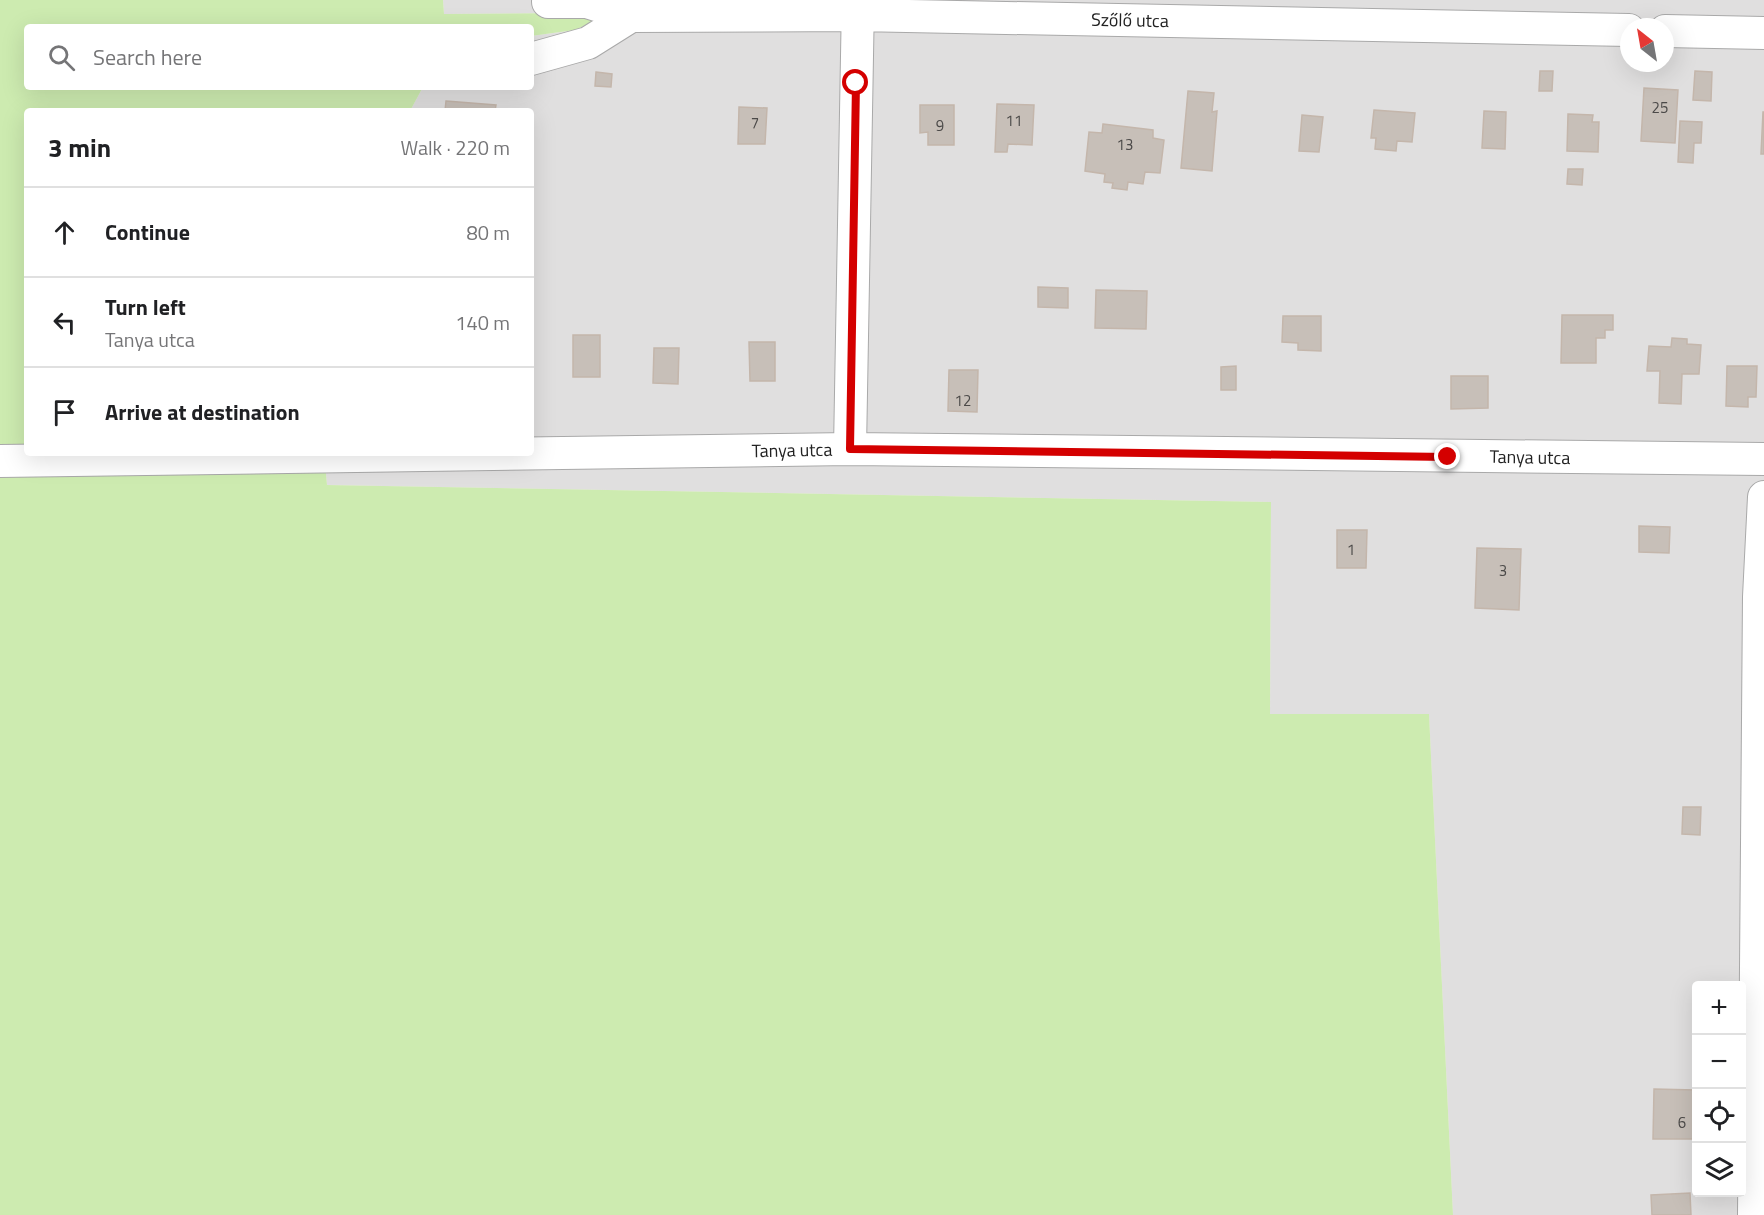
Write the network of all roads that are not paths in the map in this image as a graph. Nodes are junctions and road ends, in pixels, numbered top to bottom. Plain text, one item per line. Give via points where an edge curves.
1 (548, 2) dead end
2 (857, 7) edge
3 (631, 15) junction
4 (1620, 30) edge
5 (1674, 31) edge
6 (1764, 33) edge
7 (534, 58) edge
8 (850, 449) junction
9 (534, 453) edge
10 (354, 456) edge
11 (1764, 459) edge
12 (0, 461) edge
13 (1764, 496) edge
14 (1754, 1215) edge

1 - 3 street, Szőlő utca via 587,2
2 - 3 street, Szőlő utca
2 - 4 street, Szőlő utca
2 - 8 street
3 - 7 street via 588,43
5 - 6 street
8 - 9 street, Tanya utca
8 - 11 street, Tanya utca
10 - 12 street, Tanya utca
13 - 14 street via 1759,597

